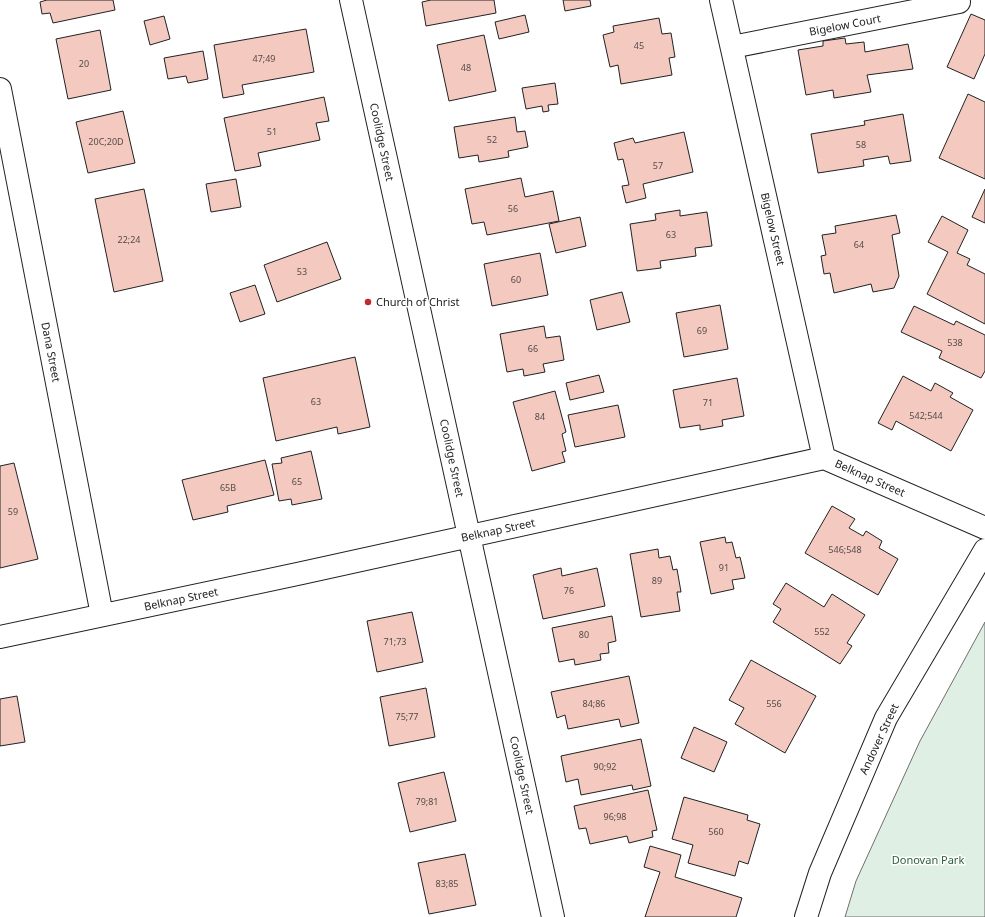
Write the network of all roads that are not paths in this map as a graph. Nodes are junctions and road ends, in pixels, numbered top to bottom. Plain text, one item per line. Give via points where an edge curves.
1 (351, 0) edge
2 (721, 0) edge
3 (959, 2) dead end
4 (732, 47) junction
5 (0, 89) edge
6 (824, 458) junction
7 (985, 528) edge
8 (469, 536) junction
9 (985, 550) edge
10 (102, 615) junction
11 (0, 637) edge
12 (553, 917) edge
13 (806, 917) edge

1 - 8 street, Coolidge Street
2 - 4 street, Bigelow Street
3 - 4 street, Bigelow Court
4 - 6 street, Bigelow Street
5 - 10 street, Dana Street
6 - 7 street, Belknap Street
6 - 8 street, Belknap Street
8 - 10 street, Belknap Street
8 - 12 street, Coolidge Street
9 - 13 street, Andover Street via 886,718 820,873
10 - 11 street, Belknap Street

